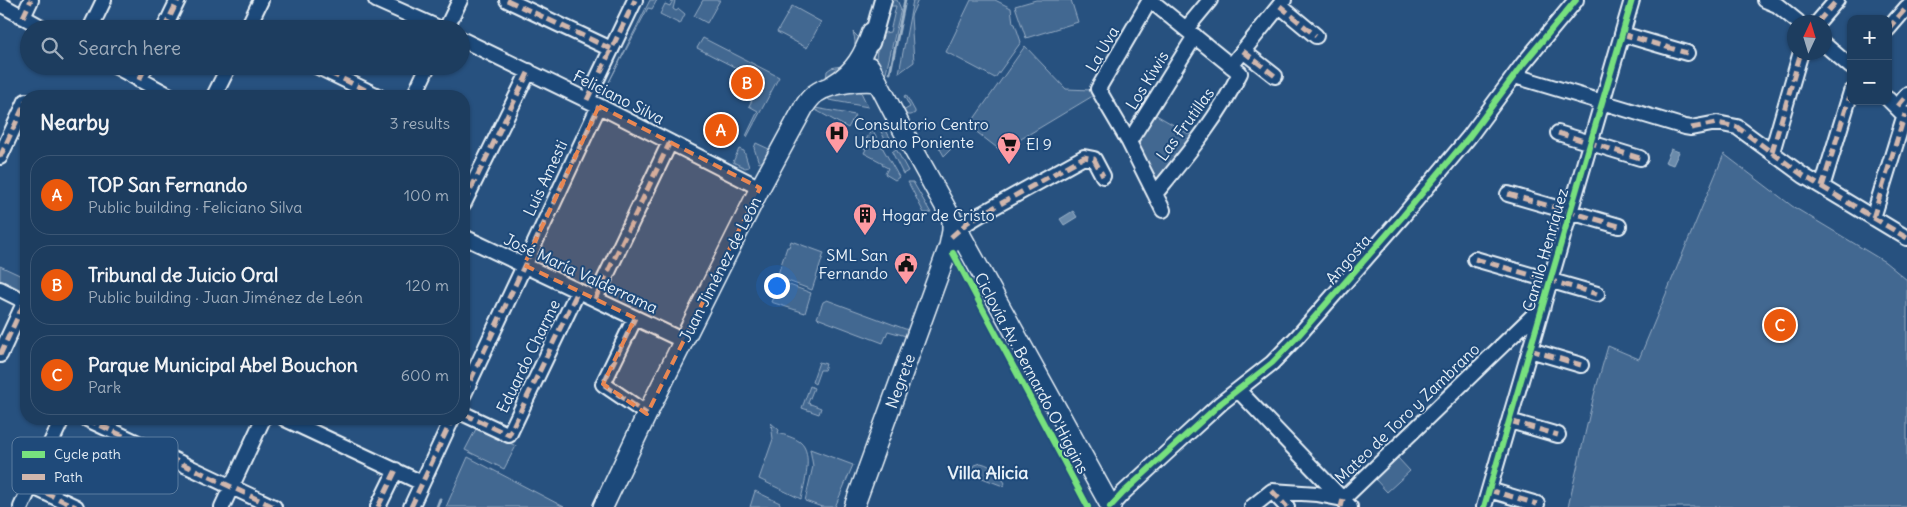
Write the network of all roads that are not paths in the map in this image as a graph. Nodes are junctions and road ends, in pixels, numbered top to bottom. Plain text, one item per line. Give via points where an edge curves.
1 (30, 0) edge
2 (104, 0) edge
3 (178, 0) edge
4 (261, 0) edge
5 (376, 0) edge
6 (460, 0) edge
7 (507, 0) edge
8 (635, 0) edge
9 (883, 0) edge
10 (1150, 0) edge
11 (1210, 0) edge
12 (1576, 0) edge
13 (1632, 0) edge
14 (1765, 0) edge
15 (1837, 0) edge
16 (1282, 3) edge
17 (0, 4) edge
18 (1907, 6) edge
19 (1789, 15) edge
20 (1824, 15) edge
21 (23, 16) junction
22 (30, 20) edge
23 (94, 20) edge
24 (168, 20) edge
25 (251, 20) edge
26 (421, 20) edge
27 (450, 20) edge
28 (1892, 24) edge
29 (872, 32) junction
30 (1190, 33) junction
31 (1622, 34) junction
32 (1316, 36) dead end
33 (470, 43) edge
34 (611, 50) junction
35 (1243, 51) junction
36 (1832, 51) edge
37 (1687, 54) dead end
38 (1799, 60) edge
39 (1847, 64) edge
40 (1236, 69) junction
41 (529, 71) junction
42 (130, 75) edge
43 (142, 75) edge
44 (224, 75) edge
45 (335, 75) edge
46 (424, 75) edge
47 (1275, 76) dead end
48 (1515, 76) junction
49 (873, 77) junction
50 (139, 80) junction
51 (825, 88) junction
52 (1098, 89) joint
53 (158, 90) edge
54 (217, 90) edge
55 (366, 90) edge
56 (417, 90) edge
57 (1907, 96) edge
58 (1602, 102) junction
59 (593, 103) junction
60 (1847, 105) edge
61 (1899, 109) edge
62 (20, 122) edge
63 (1558, 133) dead end
64 (670, 142) junction
65 (1130, 142) junction
66 (1590, 143) junction
67 (1772, 152) junction
68 (0, 158) edge
69 (1640, 158) dead end
70 (1103, 176) dead end
71 (1822, 187) junction
72 (760, 188) junction
73 (470, 191) edge
74 (1155, 194) junction
75 (1508, 194) dead end
76 (1163, 210) dead end
77 (1570, 212) junction
78 (1873, 218) junction
79 (1619, 226) dead end
80 (1907, 238) edge
81 (953, 239) junction
82 (470, 240) edge
83 (1475, 259) dead end
84 (524, 266) junction
85 (1550, 281) junction
86 (0, 289) edge
87 (578, 291) junction
88 (1597, 294) dead end
89 (20, 298) edge
90 (595, 299) junction
91 (1544, 305) junction
92 (20, 313) edge
93 (635, 318) junction
94 (684, 341) junction
95 (1530, 350) junction
96 (0, 355) edge
97 (1581, 365) dead end
98 (470, 381) edge
99 (1238, 390) junction
100 (647, 414) junction
101 (470, 417) edge
102 (1510, 421) junction
103 (59, 425) edge
104 (100, 425) edge
105 (259, 425) edge
106 (299, 425) edge
107 (449, 425) edge
108 (1558, 435) dead end
109 (54, 437) edge
110 (125, 437) edge
111 (178, 462) edge
112 (396, 470) junction
113 (422, 483) junction
114 (231, 487) junction
115 (1489, 490) junction
116 (1272, 491) junction
117 (27, 494) edge
118 (48, 494) edge
119 (1345, 504) edge
120 (1537, 504) dead end
121 (21, 507) edge
122 (76, 507) edge
123 (222, 507) edge
124 (274, 507) edge
125 (378, 507) edge
126 (411, 507) edge
127 (603, 507) edge
128 (854, 507) edge
129 (1107, 507) edge
130 (1252, 507) edge
131 (1287, 507) edge
132 (1484, 507) edge

1 - 21 street
2 - 23 street
3 - 24 street
4 - 25 street
5 - 26 street
6 - 27 street
7 - 34 street
8 - 34 street, Luis Amesti
9 - 29 street
10 - 30 street
10 - 52 street, La Uva
11 - 30 street, Los Kiwis
12 - 48 street, Angosta
13 - 31 street, Camilo Henríquez
14 - 19 street
15 - 20 street
16 - 32 street
16 - 35 street, Las Frutillas
17 - 21 street
18 - 28 street
21 - 22 street
29 - 49 street via 869,53
29 - 51 main road via 856,67 843,79
30 - 40 street
30 - 65 street, Los Kiwis
31 - 37 street
31 - 58 street, Camilo Henríquez
33 - 41 street, Feliciano Silva
34 - 59 street, Luis Amesti
35 - 40 street, Las Frutillas
35 - 47 street
36 - 39 street
38 - 67 street
40 - 74 street, Las Frutillas via 1232,88 1200,139
41 - 59 street, Feliciano Silva
41 - 73 street
42 - 50 street
43 - 50 street
44 - 54 street
45 - 55 street
46 - 56 street
48 - 58 street
48 - 99 street, Angosta via 1415,202 1322,310 1272,363
49 - 51 main road, Juan Jiménez de León
49 - 81 main road via 900,125
50 - 53 street
51 - 72 main road, Juan Jiménez de León via 812,96 804,107
52 - 65 street, Las Frutillas
57 - 61 street
58 - 66 street, Camilo Henríquez
58 - 67 street via 1691,128 1708,124 1738,127
59 - 64 street, Feliciano Silva
59 - 84 street, Luis Amesti
60 - 71 street
61 - 78 street
62 - 68 street
63 - 66 street
64 - 72 street, Feliciano Silva
64 - 90 street
65 - 74 street, Las Frutillas
66 - 69 street
66 - 77 street, Camilo Henríquez
67 - 71 street
70 - 81 street via 1094,159 1084,156 983,213
71 - 78 street
72 - 94 main road, Juan Jiménez de León
74 - 76 street, Las Frutillas
75 - 77 street
77 - 79 street
77 - 85 street, Camilo Henríquez
78 - 80 street
81 - 128 main road, Negrete
81 - 129 main road
82 - 84 street, José María Valderrama
83 - 85 street
84 - 87 street, José María Valderrama
84 - 98 street, Luis Amesti
85 - 88 street
85 - 91 street, Camilo Henríquez
86 - 89 street
87 - 90 street, José María Valderrama
87 - 101 street, Eduardo Charme via 509,435
90 - 93 street, José María Valderrama
91 - 95 street, Camilo Henríquez
91 - 119 street, Mateo de Toro y Zambrano
92 - 96 street
93 - 94 street, José María Valderrama
93 - 100 street via 603,384
94 - 100 main road, Juan Jiménez de León
95 - 97 street
95 - 102 street, Camilo Henríquez
99 - 119 street
99 - 129 street, Angosta
100 - 127 main road, Juan Jiménez de León
102 - 108 street
102 - 115 street, Camilo Henríquez
103 - 109 street
104 - 110 street
105 - 114 street
106 - 112 street
107 - 113 street
111 - 114 street
112 - 113 street
112 - 125 street
113 - 126 street
114 - 123 street
114 - 124 street
115 - 120 street
115 - 132 street, Camilo Henríquez
116 - 119 street, Mateo de Toro y Zambrano via 1308,493
116 - 130 street
116 - 131 street
117 - 121 street
118 - 122 street

